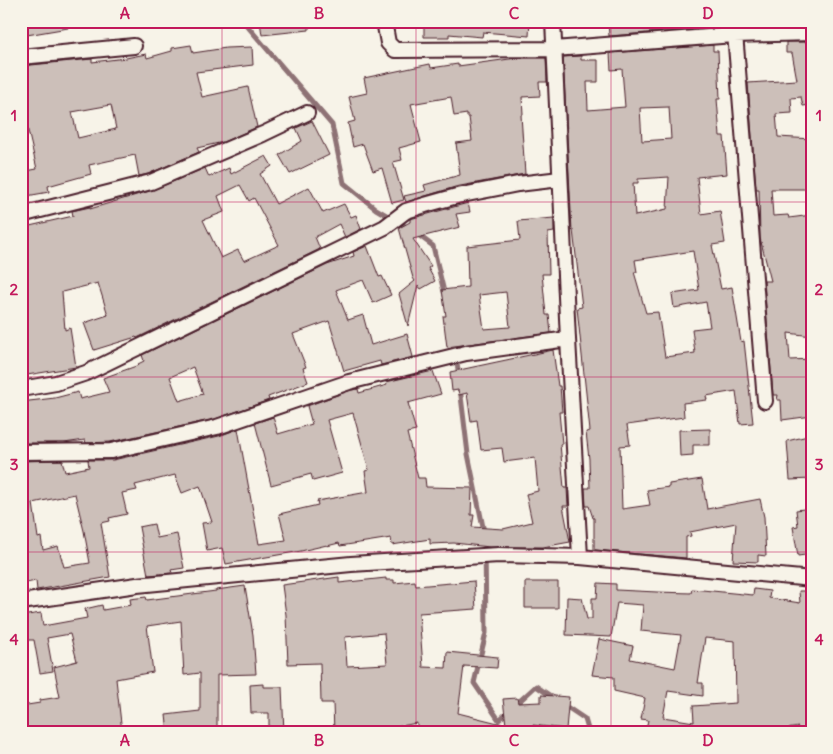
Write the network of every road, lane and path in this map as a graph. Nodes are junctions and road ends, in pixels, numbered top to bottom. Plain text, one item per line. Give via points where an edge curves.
1 (384, 21) edge
2 (553, 21) edge
3 (734, 28) edge
4 (812, 33) edge
5 (134, 46) dead end
6 (554, 49) junction
7 (21, 57) edge
8 (307, 113) dead end
9 (560, 179) junction
10 (21, 215) edge
11 (568, 339) junction
12 (21, 389) edge
13 (765, 401) dead end
14 (21, 452) edge
15 (580, 557) junction
16 (812, 579) edge
17 (21, 602) edge

1 - 6 street via 388,43 396,50
2 - 6 street
3 - 4 street
3 - 6 street
3 - 13 street
5 - 7 street
6 - 9 street
8 - 10 street via 151,182
9 - 11 street
9 - 12 street via 457,196 406,212 386,227 86,373 56,383
11 - 14 street via 466,353 349,382 217,427 111,451
11 - 15 street
15 - 16 street
15 - 17 street via 498,555 351,564 156,583

